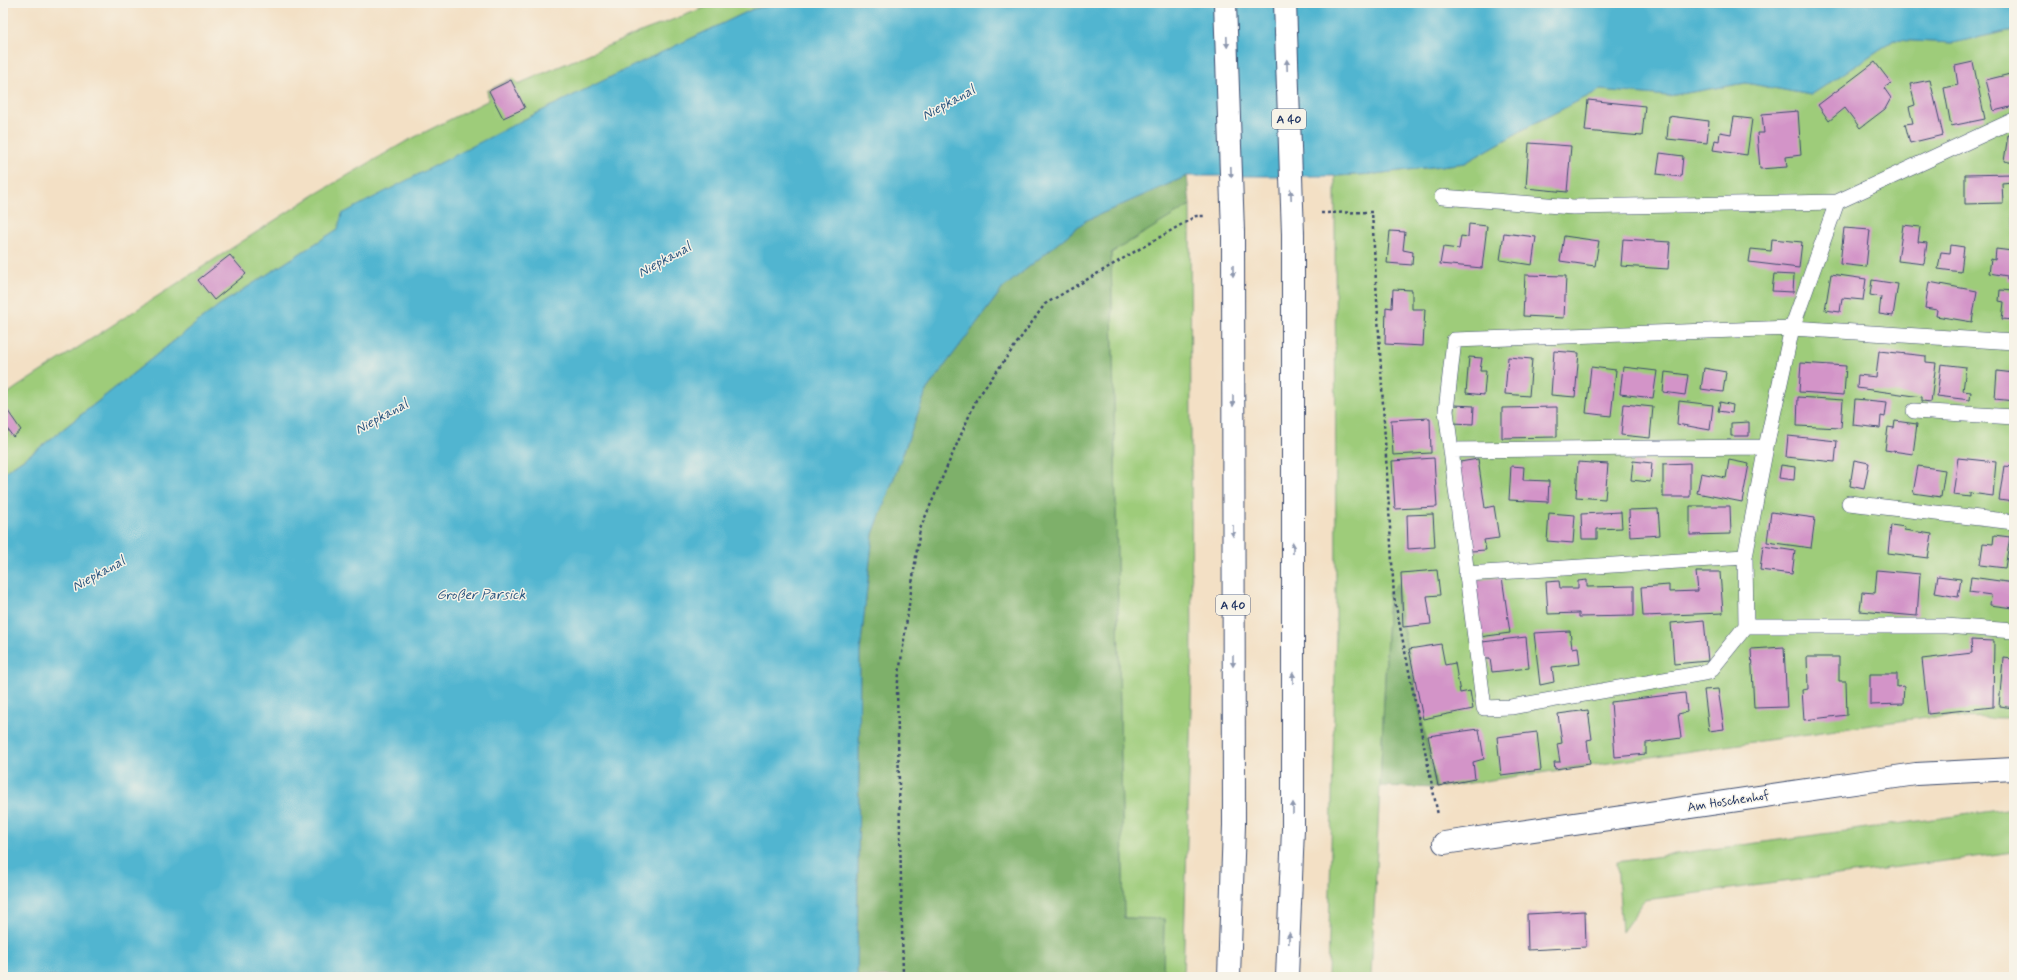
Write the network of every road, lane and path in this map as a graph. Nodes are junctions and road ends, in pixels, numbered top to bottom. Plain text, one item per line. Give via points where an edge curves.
1 (1226, 3) edge
2 (1285, 3) edge
3 (2014, 120) edge
4 (1442, 197) dead end
5 (1837, 202) junction
6 (1318, 213) dead end
7 (1211, 216) dead end
8 (1792, 328) junction
9 (2014, 342) edge
10 (1914, 411) dead end
11 (2014, 417) edge
12 (1766, 447) junction
13 (1451, 450) junction
14 (1849, 503) dead end
15 (2014, 522) edge
16 (1745, 556) junction
17 (1466, 574) junction
18 (1746, 626) junction
19 (2014, 631) edge
20 (2014, 769) edge
21 (1444, 843) joint
22 (903, 977) edge
23 (1229, 977) edge
24 (1287, 977) edge

1 -> 23 main road, A 40, bridge via 1233,232 1234,825
24 -> 2 main road, A 40, bridge via 1293,829 1293,234
3 - 5 lane
4 - 5 lane via 1573,207
5 - 8 lane
6 - 21 path via 1372,212 1394,597
7 - 22 path via 1196,216 1045,304 976,400 920,529 897,688
8 - 9 lane
8 - 12 lane
8 - 13 lane via 1454,340 1446,411
10 - 11 lane
12 - 13 lane
12 - 16 lane
13 - 17 lane
14 - 15 lane
16 - 17 lane
16 - 18 lane
17 - 18 lane via 1484,708 1511,707 1709,672
18 - 19 lane via 1946,626
20 - 21 main road, Am Hoschenhof via 1916,774

